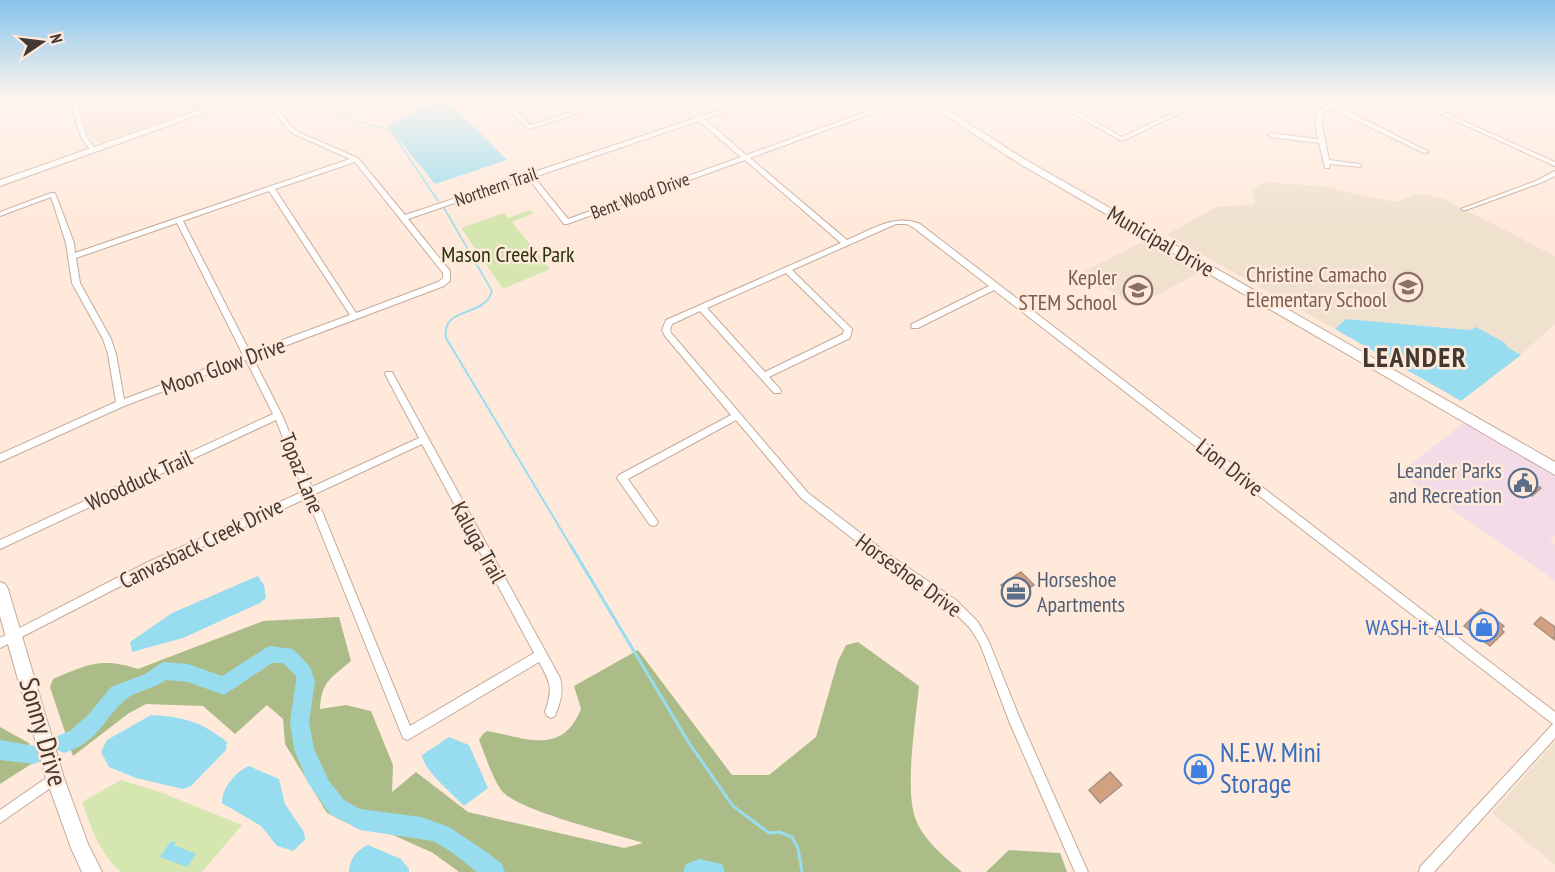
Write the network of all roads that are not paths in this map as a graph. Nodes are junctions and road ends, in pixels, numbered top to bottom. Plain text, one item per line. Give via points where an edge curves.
1 (85, 140) edge
2 (122, 140) edge
3 (311, 140) edge
4 (636, 140) edge
5 (724, 140) edge
6 (795, 140) edge
7 (988, 140) edge
8 (1310, 140) edge
9 (1401, 140) edge
10 (1501, 140) edge
11 (1321, 141) joint
12 (93, 150) junction
13 (1426, 152) dead end
14 (745, 158) junction
15 (356, 159) junction
16 (1555, 164) edge
17 (1359, 166) dead end
18 (1555, 173) edge
19 (530, 176) junction
20 (0, 183) edge
21 (271, 189) junction
22 (1464, 210) dead end
23 (0, 214) edge
24 (404, 218) junction
25 (179, 221) junction
26 (846, 243) junction
27 (72, 257) junction
28 (787, 270) junction
29 (995, 286) junction
30 (701, 308) junction
31 (355, 317) junction
32 (915, 326) dead end
33 (249, 358) junction
34 (389, 374) dead end
35 (764, 376) junction
36 (777, 391) dead end
37 (121, 404) junction
38 (278, 414) junction
39 (736, 416) junction
40 (423, 440) junction
41 (0, 458) edge
42 (1555, 469) edge
43 (309, 491) junction
44 (653, 522) dead end
45 (0, 545) edge
46 (0, 589) edge
47 (7, 639) edge
48 (541, 655) junction
49 (551, 711) dead end
50 (1555, 719) edge
51 (1555, 729) edge
52 (55, 778) junction
53 (0, 817) edge
54 (92, 872) edge
55 (1082, 872) edge
56 (1425, 872) edge

1 - 12 street
2 - 12 street
3 - 15 street
4 - 19 street, Northern Trail
5 - 14 street
6 - 14 street, Bent Wood Drive
7 - 42 street, Municipal Drive
8 - 11 street
9 - 13 street
10 - 16 street
11 - 17 street via 1327,164
12 - 20 street
14 - 19 street, Bent Wood Drive via 567,222
14 - 26 street
15 - 21 street
15 - 24 street
18 - 22 street
19 - 24 street, Northern Trail
21 - 25 street
21 - 31 street
23 - 27 street via 53,194
24 - 31 street, Moon Glow Drive via 447,273 447,279
25 - 27 street
25 - 33 street, Topaz Lane
26 - 28 street
26 - 29 street, Lion Drive via 901,222 917,225
27 - 37 street via 76,283 107,339
28 - 30 street
28 - 35 street via 848,328 847,336
29 - 32 street
29 - 50 street, Lion Drive
30 - 35 street
30 - 39 street, Horseshoe Drive via 672,320 667,326 668,334
31 - 33 street, Moon Glow Drive
33 - 37 street, Moon Glow Drive
33 - 38 street, Topaz Lane
34 - 40 street, Kaluga Trail
35 - 36 street
37 - 41 street, Moon Glow Drive
38 - 43 street, Topaz Lane
38 - 45 street, Woodduck Trail
39 - 44 street via 622,478
39 - 55 street, Horseshoe Drive via 813,504 952,603 974,625
40 - 43 street, Canvasback Creek Drive
40 - 48 street, Kaluga Trail
43 - 47 street, Canvasback Creek Drive
43 - 48 street, Topaz Lane via 408,734
46 - 47 street, Sonny Drive
47 - 52 street, Sonny Drive
48 - 49 street, Kaluga Trail via 556,682
51 - 56 street
52 - 53 street
52 - 54 street, Sonny Drive

